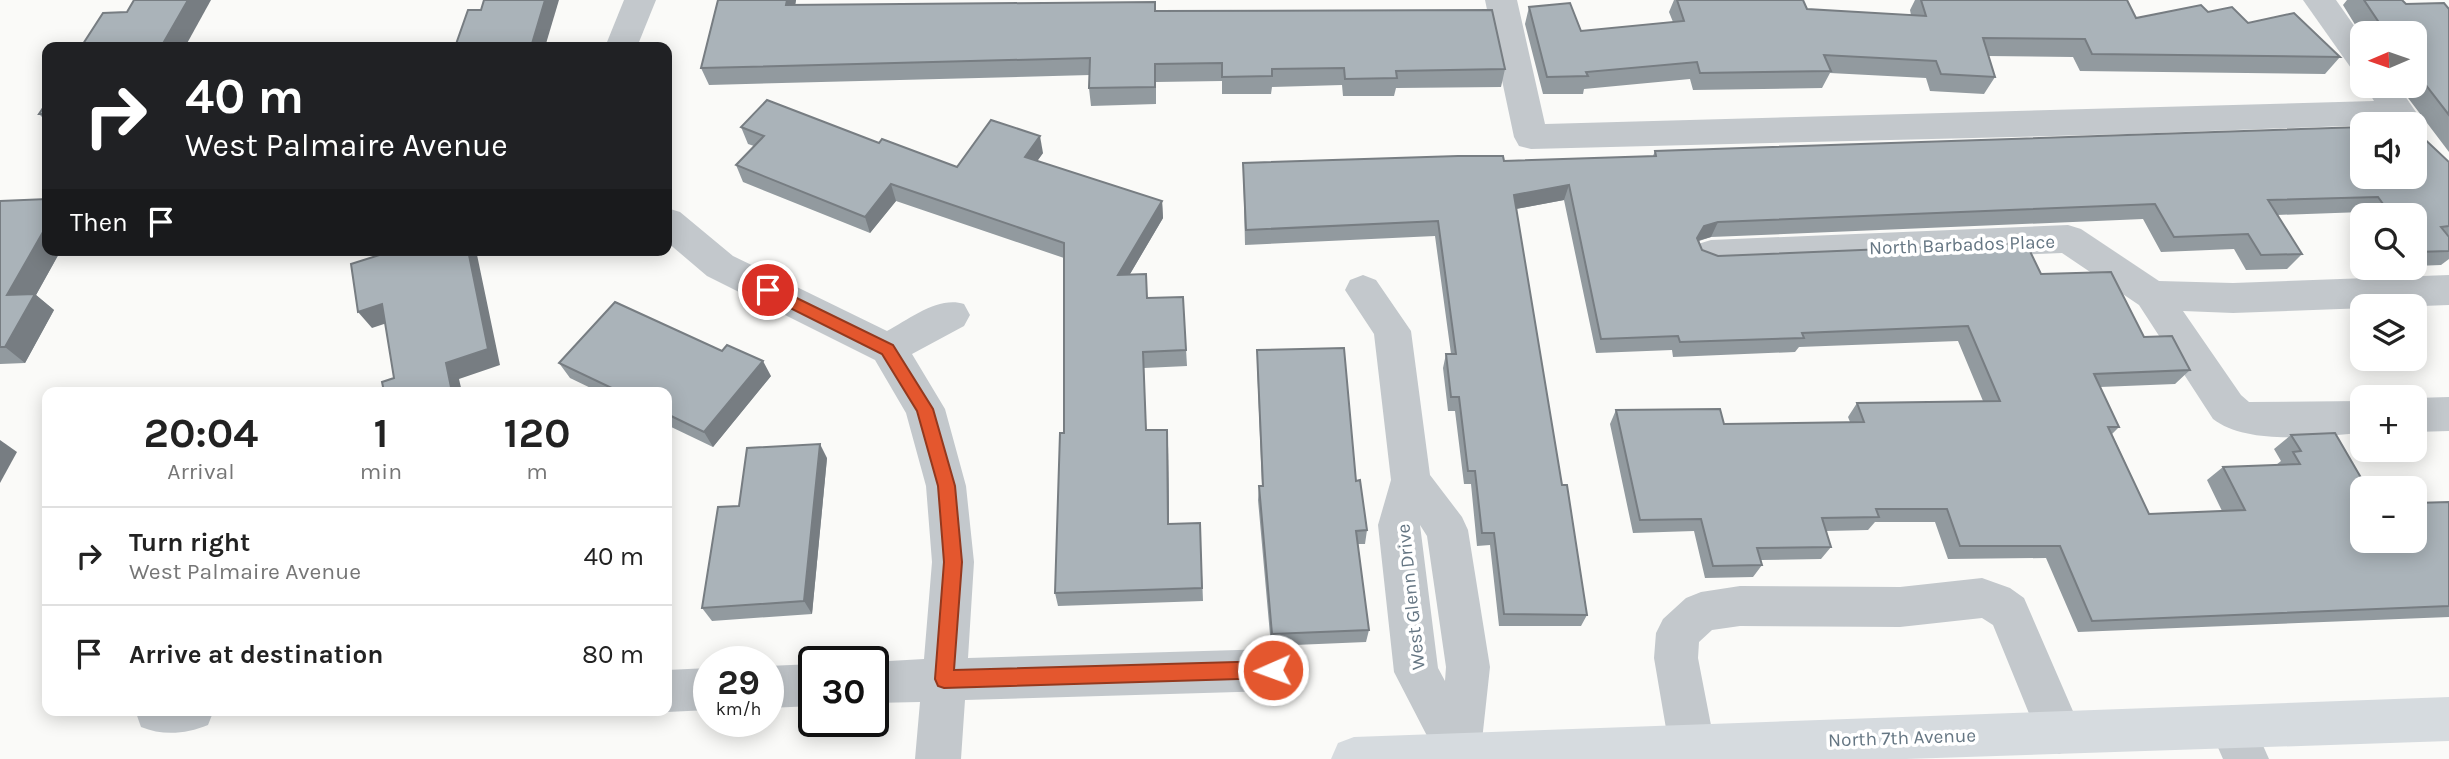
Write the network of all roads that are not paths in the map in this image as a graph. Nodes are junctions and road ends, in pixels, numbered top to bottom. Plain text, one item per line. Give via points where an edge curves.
1 (640, 0) edge
2 (1501, 0) edge
3 (2319, 0) edge
4 (623, 42) edge
5 (2350, 43) edge
6 (2389, 98) edge
7 (672, 226) edge
8 (1710, 254) edge
9 (1363, 290) dead end
10 (2449, 290) edge
11 (2152, 295) junction
12 (951, 315) dead end
13 (888, 349) junction
14 (2449, 414) edge
15 (2427, 415) edge
16 (2350, 417) edge
17 (1273, 670) dead end
18 (944, 679) junction
19 (889, 681) edge
20 (693, 690) edge
21 (672, 691) edge
22 (2449, 719) edge
23 (2059, 732) junction
24 (2239, 743) edge
25 (1692, 746) junction
26 (1932, 747) edge
27 (1460, 753) junction
28 (1623, 754) edge
29 (938, 759) edge
30 (1354, 759) edge

1 - 4 street
2 - 6 street via 1531,137 2399,112
3 - 5 street
7 - 13 street via 720,266
8 - 11 street, North Barbados Place via 2068,239
9 - 27 street, West Glenn Drive via 1392,331 1411,480 1399,525 1416,672
10 - 11 street via 2233,298
11 - 16 street via 2227,407 2240,417
12 - 13 street
13 - 18 street via 925,409 946,486 953,562
14 - 15 street
17 - 18 street
18 - 19 street
18 - 29 street
20 - 21 street
22 - 24 main road, North 7th Avenue
23 - 24 main road, North 7th Avenue
23 - 25 street via 2009,612 1995,601 1983,598 1832,609 1740,606 1701,612 1678,633 1676,658
23 - 26 main road, North 7th Avenue
25 - 26 main road, North 7th Avenue
25 - 28 main road, North 7th Avenue
27 - 28 main road, North 7th Avenue
27 - 30 main road, North 7th Avenue

